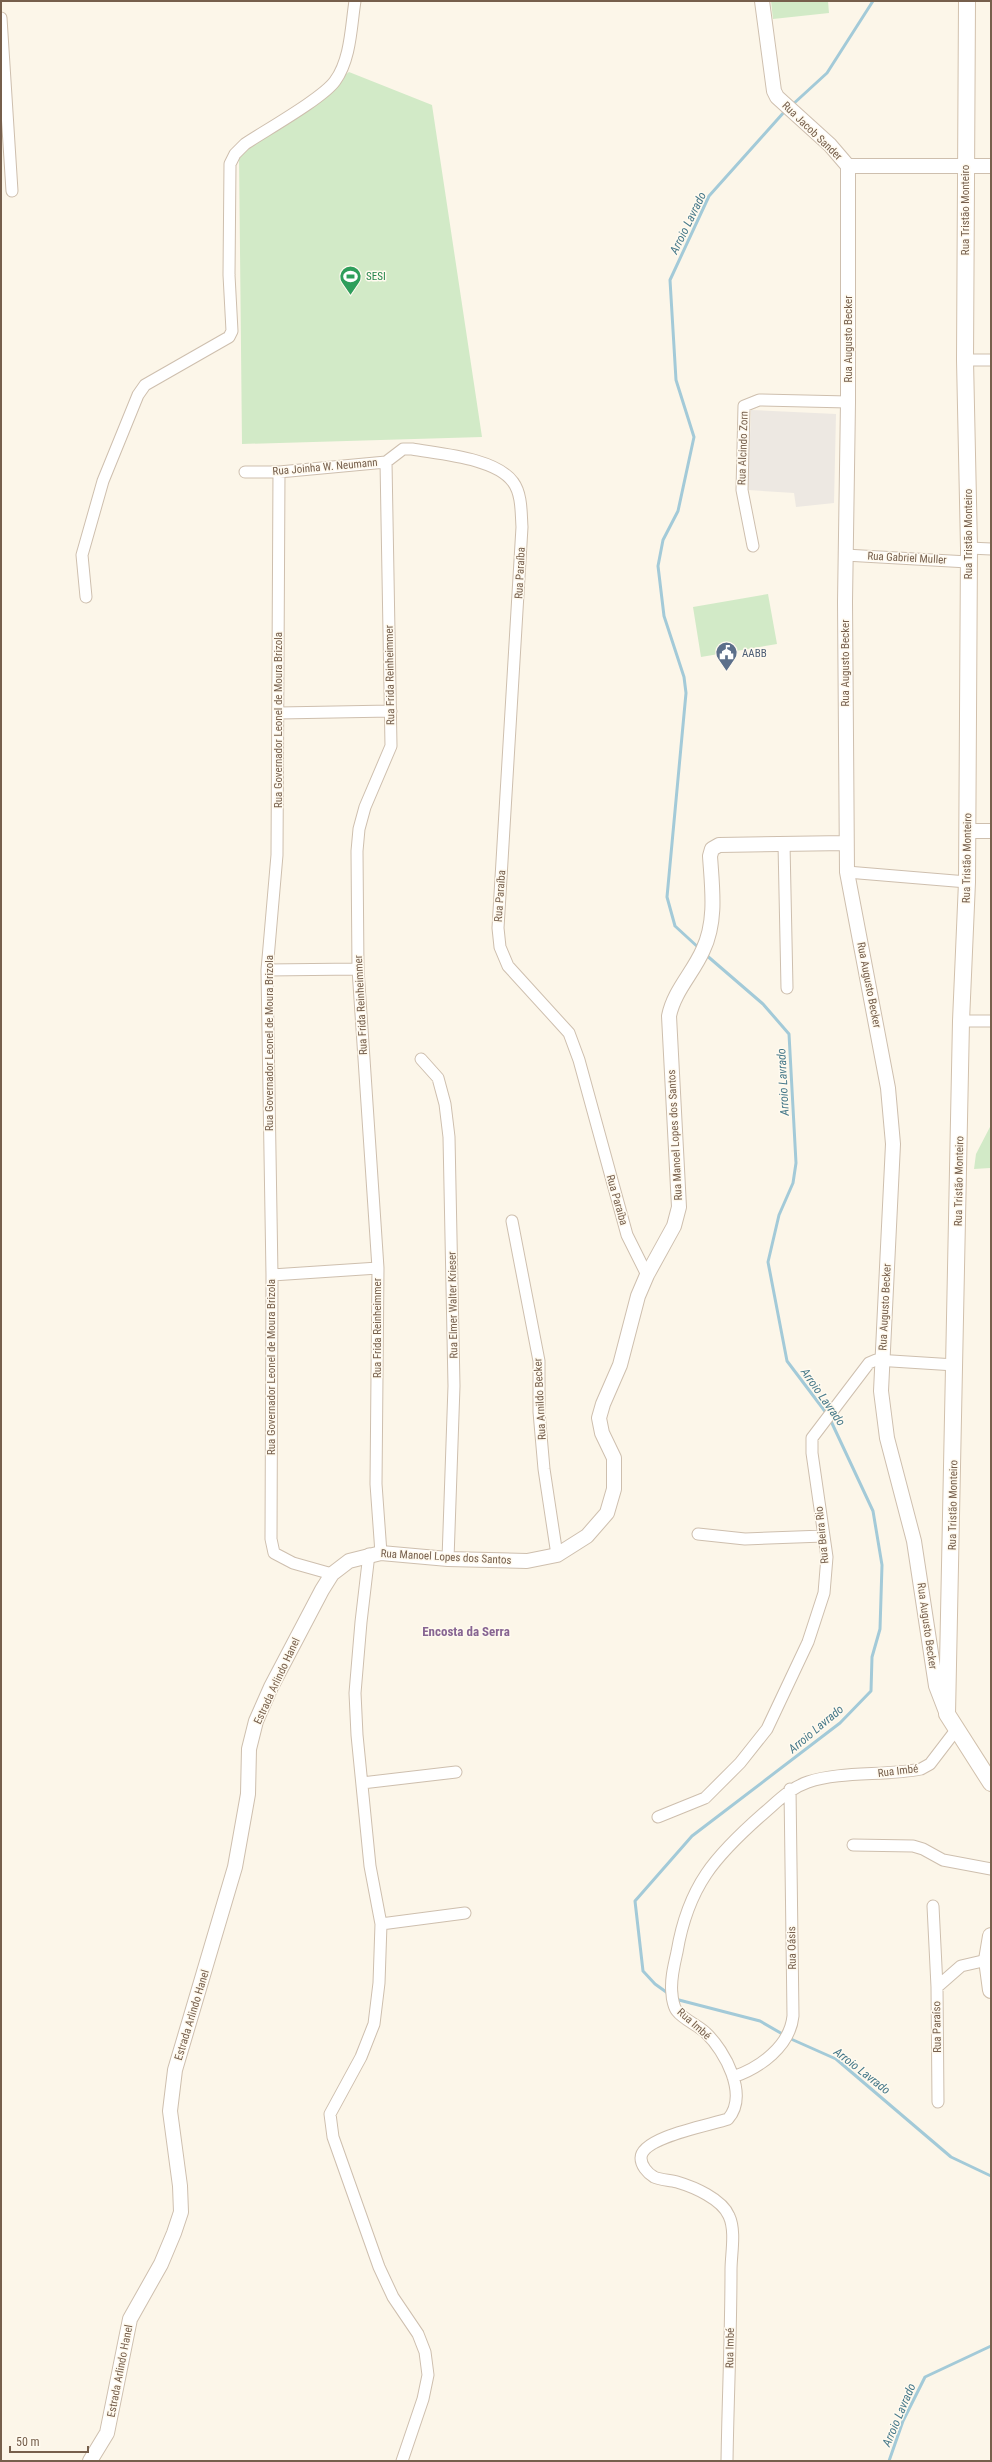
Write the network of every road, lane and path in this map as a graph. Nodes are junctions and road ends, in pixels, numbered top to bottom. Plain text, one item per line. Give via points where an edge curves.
1 (355, 1) edge
2 (762, 1) edge
3 (967, 1) edge
4 (1, 18) edge
5 (4, 116) edge
6 (965, 165) junction
7 (848, 166) junction
8 (991, 166) edge
9 (12, 191) dead end
10 (965, 360) junction
11 (991, 360) edge
12 (848, 402) junction
13 (386, 462) junction
14 (245, 472) dead end
15 (279, 472) junction
16 (513, 482) joint
17 (754, 546) dead end
18 (991, 549) edge
19 (845, 555) junction
20 (969, 555) junction
21 (86, 597) dead end
22 (391, 710) junction
23 (279, 713) junction
24 (968, 831) junction
25 (991, 831) edge
26 (846, 843) junction
27 (784, 844) junction
28 (847, 872) junction
29 (967, 882) junction
30 (358, 969) junction
31 (267, 970) junction
32 (787, 988) dead end
33 (961, 1021) junction
34 (991, 1021) edge
35 (421, 1059) dead end
36 (512, 1221) dead end
37 (378, 1268) junction
38 (272, 1275) junction
39 (647, 1275) junction
40 (883, 1360) junction
41 (955, 1365) junction
42 (698, 1534) dead end
43 (824, 1536) junction
44 (375, 1554) junction
45 (557, 1555) junction
46 (448, 1559) junction
47 (332, 1574) junction
48 (947, 1714) junction
49 (956, 1730) junction
50 (456, 1772) dead end
51 (362, 1782) junction
52 (991, 1783) edge
53 (790, 1790) junction
54 (658, 1817) dead end
55 (853, 1845) dead end
56 (991, 1869) edge
57 (933, 1906) dead end
58 (465, 1913) dead end
59 (381, 1924) junction
60 (991, 1936) edge
61 (989, 1960) edge
62 (937, 1987) junction
63 (991, 1990) edge
64 (733, 2077) junction
65 (938, 2102) dead end
66 (90, 2461) edge
67 (402, 2461) edge
68 (727, 2461) edge

1 - 21 street via 347,53 335,81 321,94 245,144 230,164 229,275 232,331 229,337 158,376 145,385 138,395 103,481 82,555
2 - 7 street, Rua Jacob Sander via 772,82 777,97 830,145
3 - 6 main road, Rua Tristão Monteiro
4 - 5 street
5 - 9 street
6 - 7 street
6 - 8 street
6 - 10 main road, Rua Tristão Monteiro
7 - 12 street, Rua Augusto Becker
10 - 11 street
10 - 20 main road, Rua Tristão Monteiro
12 - 17 street, Rua Alcindo Zorn via 759,400 744,406 742,490
12 - 19 street, Rua Augusto Becker
13 - 15 street, Rua Joinha W. Neumann
13 - 16 street, Rua Joinha W. Neumann via 403,449 412,449 489,465 500,470
13 - 22 street, Rua Frida Reinheimmer
14 - 15 street, Rua Joinha W. Neumann
15 - 23 street, Rua Governador Leonel de Moura Brizola
16 - 39 street, Rua Paraíba via 519,499 522,528 498,928 500,947 508,966 569,1033 579,1060 627,1235
18 - 20 street, Rua Gabriel Muller
19 - 20 street, Rua Gabriel Muller
19 - 26 street, Rua Augusto Becker
20 - 24 main road, Rua Tristão Monteiro
22 - 23 street
22 - 30 street, Rua Frida Reinheimmer via 391,746 365,807 359,829
23 - 31 street, Rua Governador Leonel de Moura Brizola via 277,855
24 - 25 street
24 - 29 main road, Rua Tristão Monteiro
26 - 27 street, Rua Manoel Lopes dos Santos
26 - 28 street, Rua Augusto Becker
27 - 32 street
27 - 39 street, Rua Manoel Lopes dos Santos via 719,845 712,849 712,918 704,950 671,1004 669,1016 679,1207 674,1226
28 - 29 street
28 - 40 street, Rua Augusto Becker via 888,1088 893,1144
29 - 33 main road, Rua Tristão Monteiro
30 - 31 street
30 - 37 street, Rua Frida Reinheimmer
31 - 38 street, Rua Governador Leonel de Moura Brizola
33 - 34 street
33 - 41 main road, Rua Tristão Monteiro
35 - 46 street, Rua Elmer Walter Krieser via 438,1078 445,1104 449,1137 454,1386
36 - 45 street, Rua Arnildo Becker via 539,1361 539,1412 544,1469
37 - 38 street
37 - 44 street, Rua Frida Reinheimmer
38 - 47 street, Rua Governador Leonel de Moura Brizola via 271,1539 274,1553 293,1563
39 - 45 street, Rua Manoel Lopes dos Santos via 638,1296 620,1365 603,1404 600,1418 602,1433 614,1458 614,1489 607,1513 587,1536
40 - 41 street, Rua Beira Rio
40 - 43 street, Rua Beira Rio via 869,1363 812,1438
40 - 48 street, Rua Augusto Becker via 881,1391 888,1438 914,1541 936,1686
41 - 48 main road, Rua Tristão Monteiro
42 - 43 street via 744,1539
43 - 54 street, Rua Beira Rio via 827,1558 824,1593 808,1642 767,1729 740,1763 705,1798
44 - 46 street, Rua Manoel Lopes dos Santos
44 - 47 street, Rua Manoel Lopes dos Santos via 349,1561
44 - 51 street, Rua Frida Reinheimmer via 361,1622 355,1692 356,1735
45 - 46 street, Rua Manoel Lopes dos Santos via 527,1561
47 - 66 street, Estrada Arlindo Hanel via 314,1604 256,1721 249,1749 248,1794 235,1868 176,2070 170,2111 181,2212 161,2264 130,2319 107,2433
48 - 49 main road, Rua Augusto Becker
49 - 52 main road, Rua Augusto Becker
49 - 53 street, Rua Imbé via 934,1759 922,1769 808,1781
50 - 51 street
51 - 59 street, Rua Frida Reinheimmer via 370,1866
53 - 64 street, Rua Oásis via 792,2030 782,2043 754,2068
53 - 64 street, Rua Imbé via 729,1845 698,1884 686,1912 678,1943 672,1993 677,2011 712,2039
55 - 56 street via 913,1846 943,1860
57 - 62 street
58 - 59 street
59 - 67 street, Rua Frida Reinheimmer via 379,1983 374,2024 361,2057 330,2114 333,2137 378,2267 393,2297 418,2334 425,2352 428,2375 423,2399
60 - 61 main road
61 - 62 street, Rua Paraíso via 961,1966
61 - 63 main road
62 - 65 street, Rua Paraíso
64 - 68 street, Rua Imbé via 736,2099 734,2113 728,2119 675,2133 650,2144 643,2148 641,2158 644,2169 654,2177 679,2183 708,2196 719,2203 729,2216 731,2287

